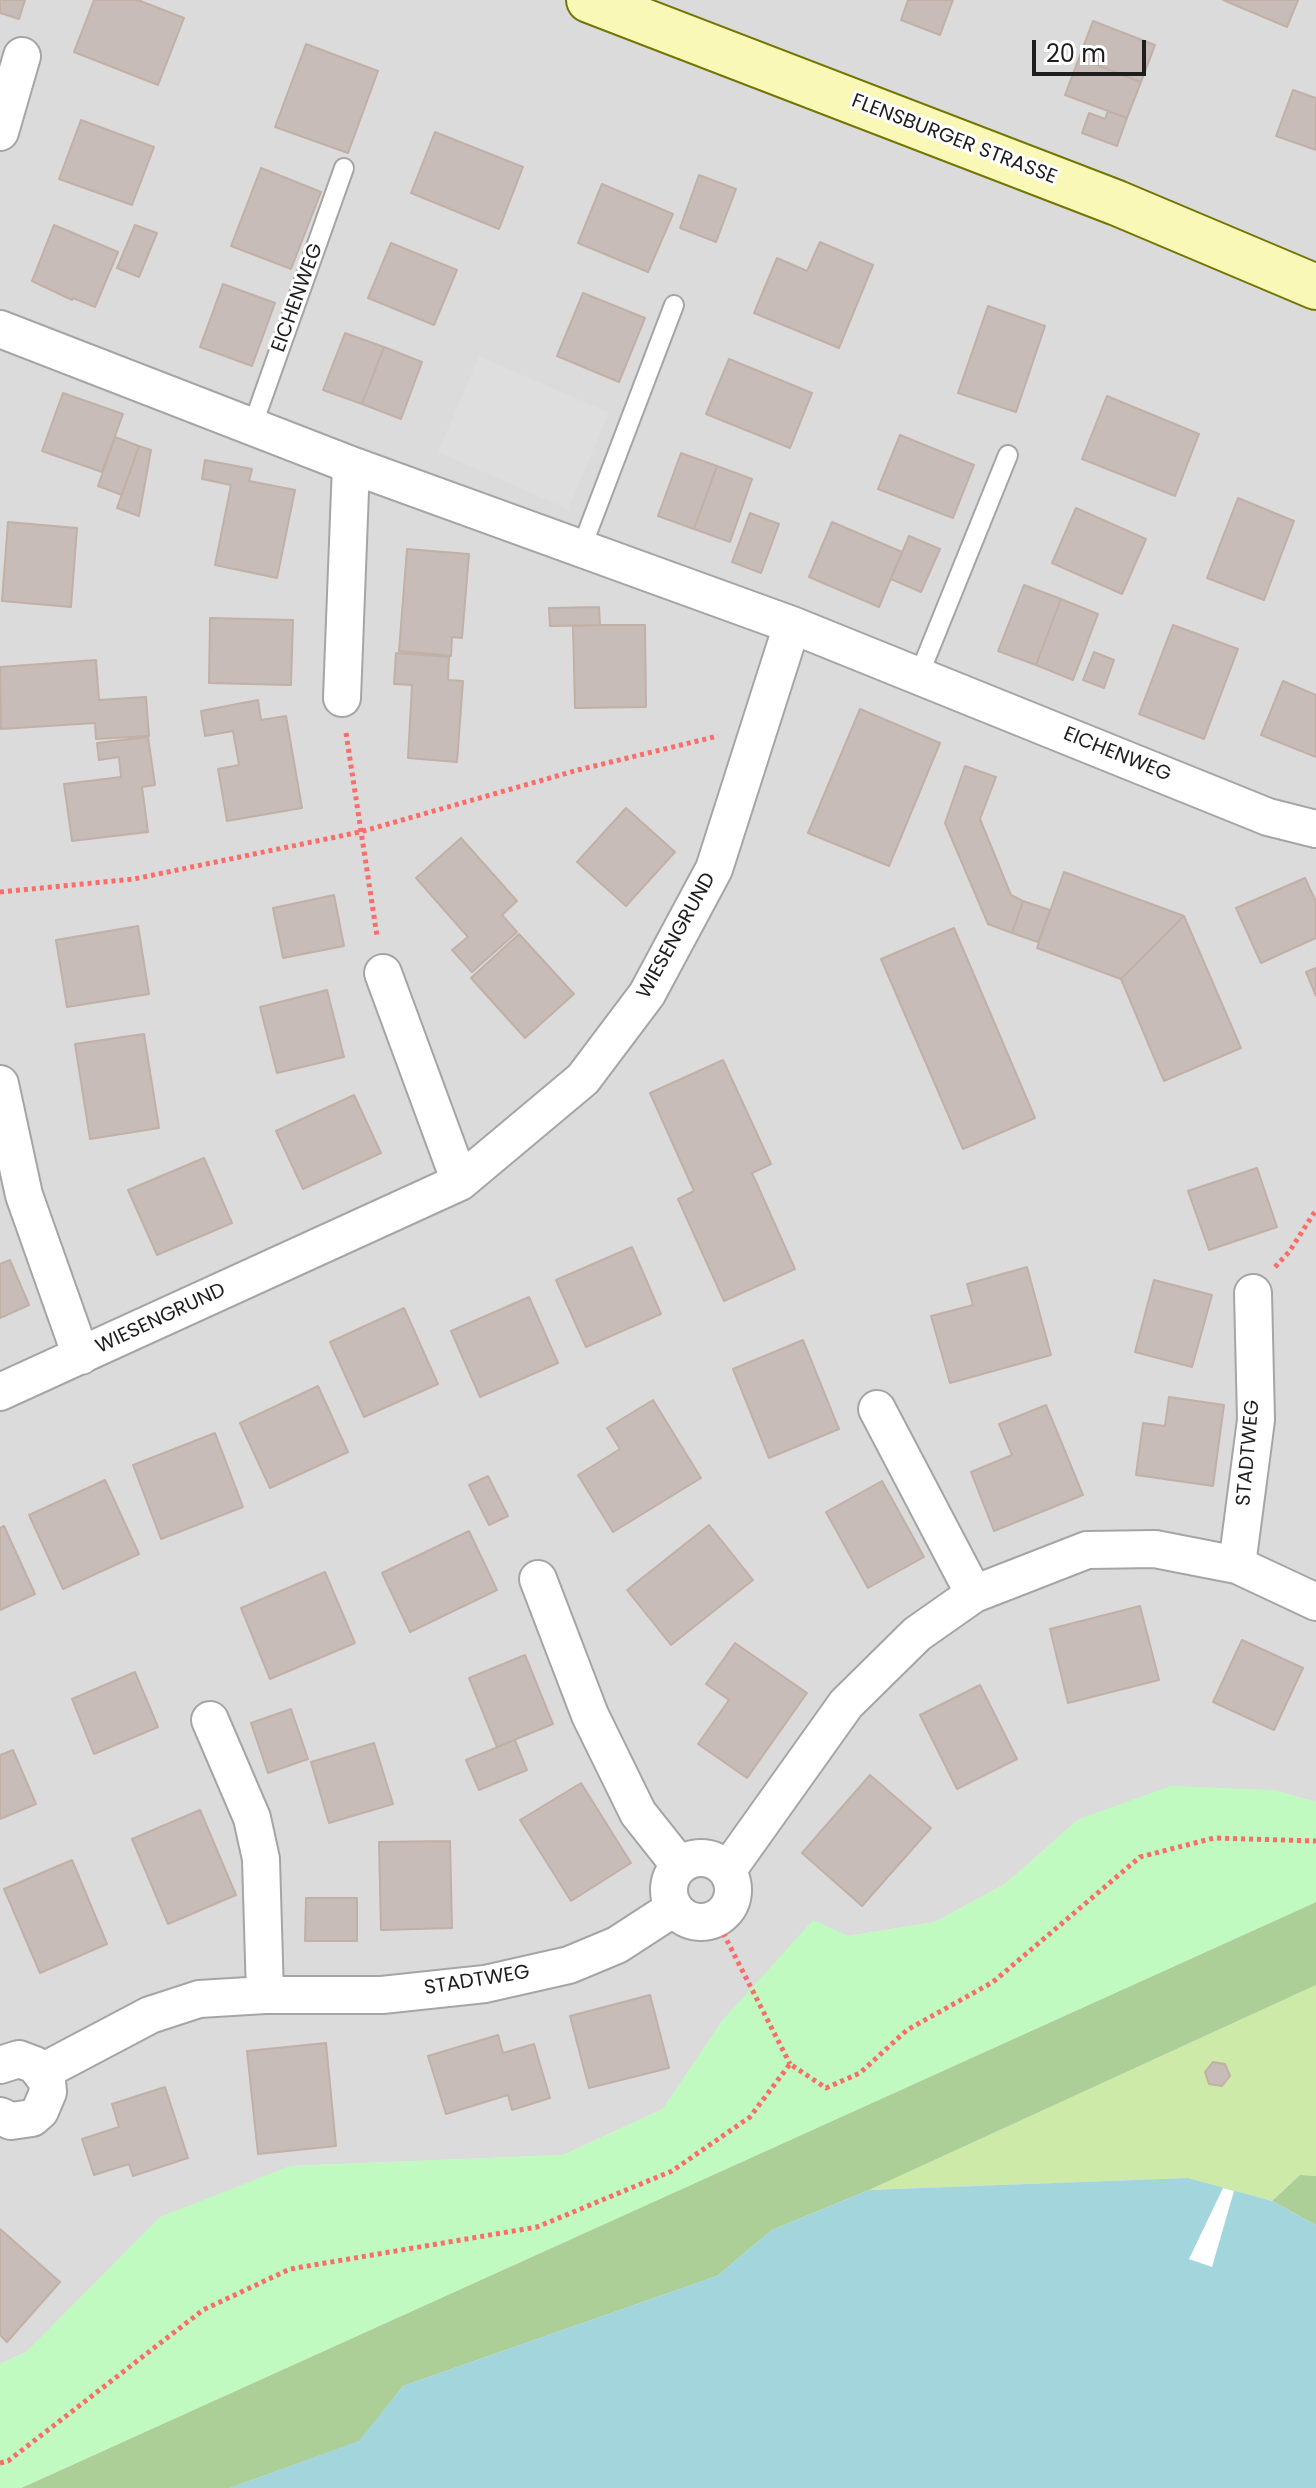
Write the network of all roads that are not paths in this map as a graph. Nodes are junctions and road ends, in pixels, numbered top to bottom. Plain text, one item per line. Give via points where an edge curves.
1 (589, 0) edge
2 (22, 56) dead end
3 (0, 132) edge
4 (344, 168) dead end
5 (1316, 287) edge
6 (674, 305) dead end
7 (0, 329) edge
8 (252, 427) junction
9 (1008, 455) dead end
10 (351, 465) junction
11 (581, 549) junction
12 (792, 625) junction
13 (919, 675) junction
14 (342, 698) road end
15 (1316, 829) edge
16 (383, 973) road end
17 (0, 1084) edge
18 (460, 1182) junction
19 (1253, 1293) road end
20 (81, 1356) junction
21 (0, 1392) edge
22 (877, 1409) dead end
23 (1237, 1565) junction
24 (538, 1579) dead end
25 (974, 1594) junction
26 (1316, 1602) edge
27 (210, 1720) dead end
28 (680, 1866) junction
29 (727, 1871) junction
30 (674, 1908) junction
31 (265, 1995) junction
32 (1, 2063) edge
33 (42, 2072) junction
34 (0, 2116) edge

1 - 5 street, FLENSBURGER STRASSE via 1117,203
2 - 3 street
4 - 8 lane, EICHENWEG
6 - 11 lane
7 - 8 street, EICHENWEG
8 - 10 street, EICHENWEG
9 - 13 lane
10 - 11 street, EICHENWEG
10 - 14 street
11 - 12 street, EICHENWEG
12 - 13 street, EICHENWEG
12 - 18 street, WIESENGRUND via 714,869 647,994 583,1079
13 - 15 street, EICHENWEG via 1268,817
16 - 18 street
17 - 20 street, WIESENGRUND via 24,1195
18 - 20 street, WIESENGRUND
19 - 23 street, STADTWEG via 1256,1420
20 - 21 street, WIESENGRUND
22 - 25 street
23 - 25 street via 1155,1549 1087,1550
23 - 26 street
24 - 28 street via 590,1715 638,1813
25 - 29 street via 917,1634 846,1704
27 - 31 street via 252,1818 261,1859
28 - 29 street via 709,1859
28 - 30 street via 670,1881
29 - 30 street via 731,1903 716,1919 698,1922
30 - 31 street, STADTWEG via 617,1945 569,1965 485,1984 382,1995
31 - 33 street, STADTWEG via 199,1999 150,2015
32 - 33 street via 19,2059
33 - 34 street via 48,2092 40,2111 21,2121

